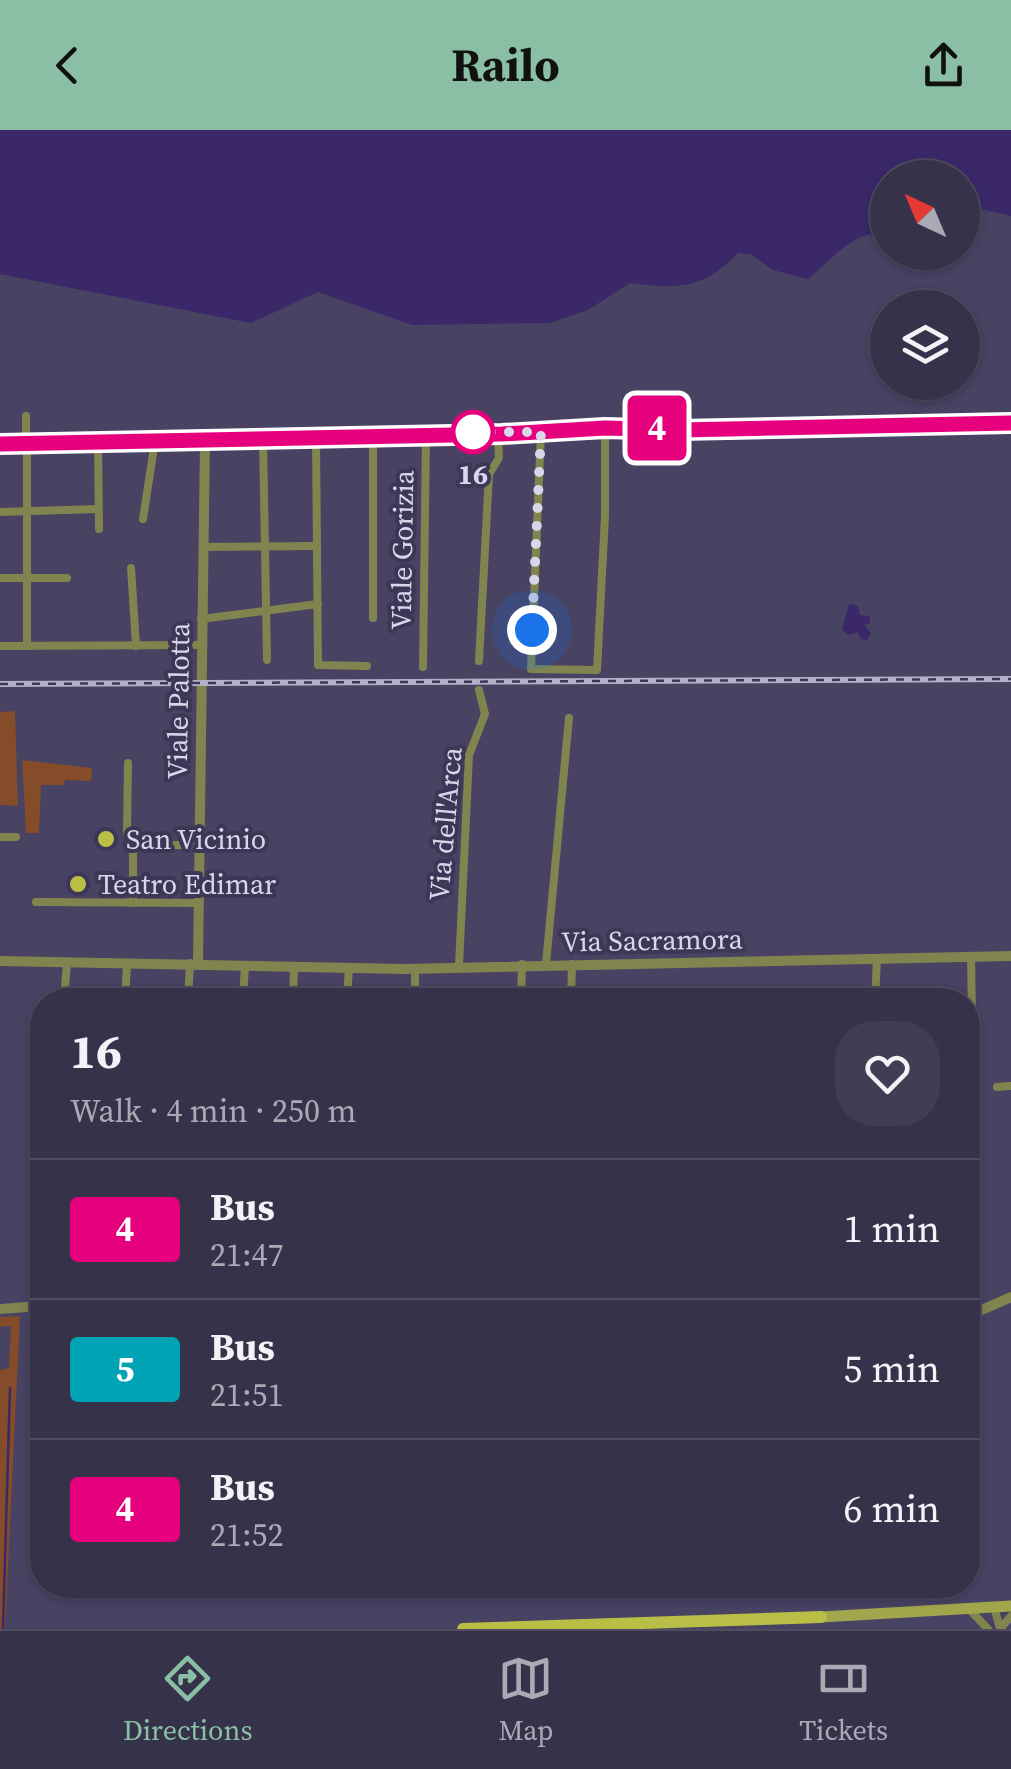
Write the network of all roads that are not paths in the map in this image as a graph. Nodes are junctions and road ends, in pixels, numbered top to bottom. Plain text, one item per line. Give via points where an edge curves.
1 (26, 416) dead end
2 (1011, 422) edge
3 (605, 428) junction
4 (541, 432) junction
5 (498, 434) junction
6 (426, 435) junction
7 (316, 436) junction
8 (373, 436) junction
9 (264, 439) junction
10 (204, 440) junction
11 (156, 441) junction
12 (98, 442) junction
13 (0, 444) edge
14 (26, 448) junction
15 (98, 509) junction
16 (0, 512) edge
17 (26, 512) junction
18 (142, 518) dead end
19 (99, 530) dead end
20 (318, 546) junction
21 (202, 547) junction
22 (263, 548) junction
23 (131, 568) dead end
24 (0, 578) edge
25 (67, 578) dead end
26 (28, 579) junction
27 (318, 604) junction
28 (265, 610) junction
29 (373, 618) dead end
30 (202, 620) junction
31 (0, 646) edge
32 (28, 646) junction
33 (136, 646) junction
34 (201, 646) junction
35 (267, 660) dead end
36 (479, 661) dead end
37 (367, 666) dead end
38 (423, 667) dead end
39 (479, 690) dead end
40 (570, 718) dead end
41 (128, 763) dead end
42 (0, 837) edge
43 (16, 837) dead end
44 (198, 844) junction
45 (133, 845) junction
46 (36, 902) dead end
47 (133, 903) junction
48 (198, 903) junction
49 (970, 956) junction
50 (1011, 956) edge
51 (877, 958) junction
52 (0, 960) edge
53 (67, 962) junction
54 (194, 963) junction
55 (127, 964) junction
56 (522, 964) junction
57 (546, 964) junction
58 (572, 964) junction
59 (247, 965) junction
60 (294, 966) junction
61 (459, 966) junction
62 (349, 968) junction
63 (415, 968) junction
64 (65, 988) edge
65 (126, 988) edge
66 (190, 988) edge
67 (246, 988) edge
68 (293, 988) edge
69 (348, 988) edge
70 (414, 988) edge
71 (521, 988) edge
72 (571, 988) edge
73 (876, 988) edge
74 (971, 988) edge
75 (1011, 1086) edge
76 (997, 1087) dead end
77 (1011, 1298) edge
78 (30, 1307) edge
79 (0, 1309) edge
80 (980, 1311) edge
81 (1011, 1606) edge
82 (994, 1607) junction
83 (969, 1609) junction
84 (1011, 1616) edge
85 (821, 1617) junction
86 (540, 1628) edge
87 (463, 1629) edge
88 (550, 1629) edge
89 (800, 1629) edge
90 (988, 1629) edge
91 (1000, 1629) edge

1 - 14 street
2 - 3 street
3 - 4 street
3 - 4 street via 596,670 530,669
4 - 5 street
5 - 6 street
5 - 36 street via 499,458 489,474
6 - 8 street
6 - 38 street, Viale Gorizia
7 - 8 street
7 - 9 street
7 - 20 street
8 - 29 street
9 - 10 street
9 - 22 street
10 - 11 street
10 - 21 street, Viale Palotta
11 - 12 street
11 - 18 street
12 - 14 street
12 - 15 street
13 - 14 street
14 - 17 street
15 - 17 street
15 - 19 street
16 - 17 street
17 - 26 street
20 - 22 street
20 - 27 street
21 - 22 street
21 - 30 street, Viale Palotta
22 - 28 street
23 - 33 street
24 - 26 street
25 - 26 street
26 - 32 street
27 - 28 street
27 - 37 street via 318,665
28 - 30 street
28 - 35 street
30 - 34 street, Viale Palotta
31 - 32 street
32 - 33 street
33 - 34 street
34 - 44 street, Viale Palotta
39 - 61 street, Via dell'Arca via 485,714 469,754
40 - 57 street
41 - 45 street via 127,832
42 - 43 street
44 - 45 street
44 - 48 street, Viale Palotta
45 - 47 street
46 - 47 street
47 - 48 street
48 - 54 street, Viale Palotta
49 - 50 street, Via Sacramora
49 - 51 street, Via Sacramora
49 - 74 street
51 - 58 street, Via Sacramora
51 - 73 street
52 - 53 street, Via Sacramora
53 - 55 street, Via Sacramora
53 - 64 street
54 - 55 street, Via Sacramora
54 - 59 street, Via Sacramora
54 - 66 street
55 - 65 street
56 - 57 street, Via Sacramora
56 - 61 street, Via Sacramora
56 - 71 street
57 - 58 street, Via Sacramora
58 - 72 street
59 - 60 street, Via Sacramora
59 - 67 street
60 - 62 street, Via Sacramora
60 - 68 street
61 - 63 street, Via Sacramora
62 - 63 street, Via Sacramora
62 - 69 street
63 - 70 street
75 - 76 street
77 - 80 street
78 - 79 street
81 - 82 main road
82 - 83 main road
82 - 90 street
82 - 91 street
83 - 85 main road
83 - 90 street
84 - 91 street
85 - 86 main road
85 - 89 main road
86 - 87 main road
86 - 88 main road

